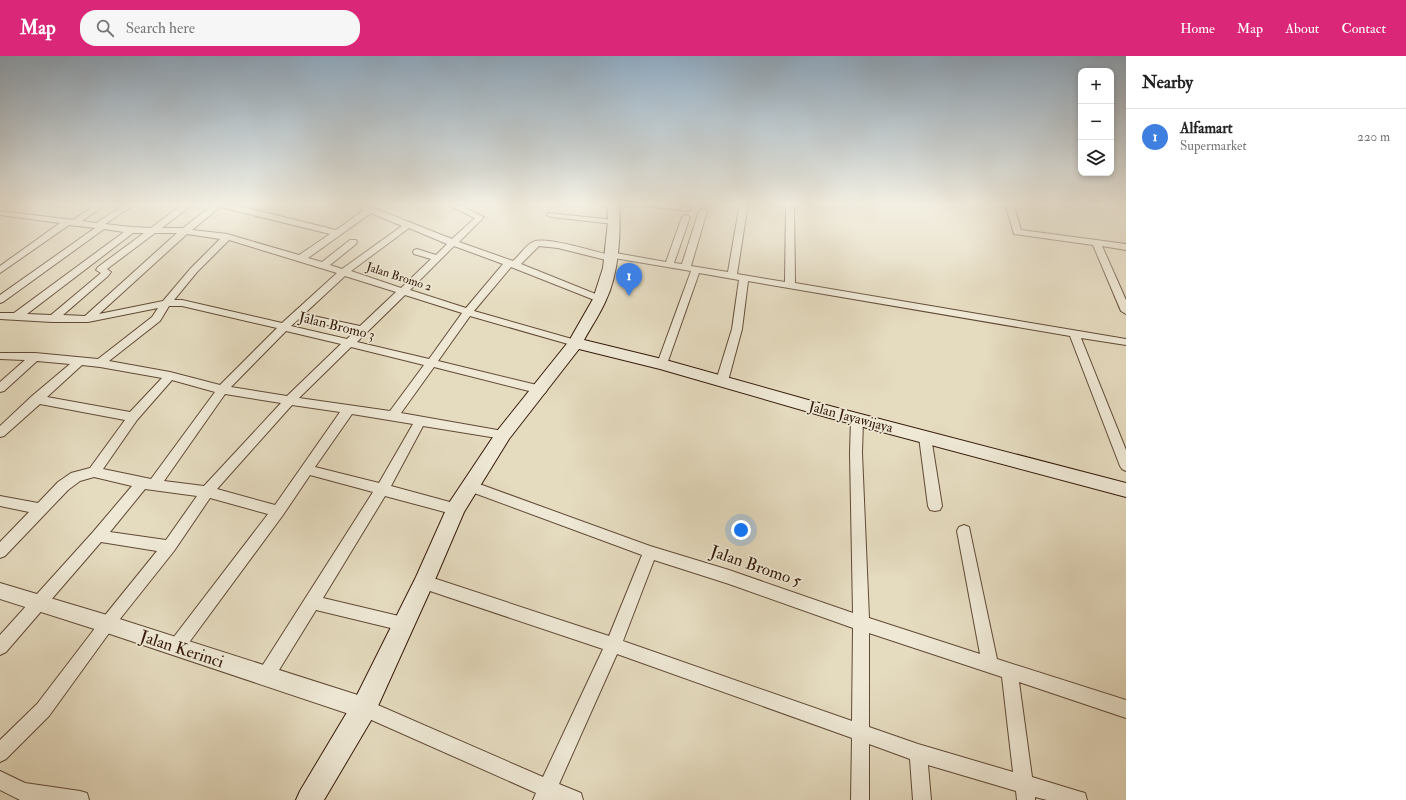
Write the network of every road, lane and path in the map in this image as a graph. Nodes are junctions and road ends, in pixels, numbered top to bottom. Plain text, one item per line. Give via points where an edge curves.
1 (48, 238) edge
2 (84, 238) edge
3 (121, 238) edge
4 (142, 238) edge
5 (177, 238) edge
6 (226, 238) edge
7 (230, 238) edge
8 (330, 238) edge
9 (391, 238) edge
10 (442, 238) edge
11 (458, 238) edge
12 (612, 238) edge
13 (678, 238) edge
14 (694, 238) edge
15 (738, 238) edge
16 (790, 238) edge
17 (1058, 238) edge
18 (353, 242) dead end
19 (453, 242) junction
20 (1096, 243) junction
21 (1126, 247) edge
22 (417, 252) dead end
23 (610, 257) junction
24 (300, 258) junction
25 (438, 258) junction
26 (512, 264) junction
27 (669, 264) junction
28 (322, 266) junction
29 (686, 267) junction
30 (0, 270) edge
31 (344, 272) junction
32 (695, 272) dead end
33 (732, 275) junction
34 (744, 277) junction
35 (790, 285) junction
36 (404, 291) junction
37 (600, 299) junction
38 (0, 300) edge
39 (166, 303) junction
40 (1126, 310) edge
41 (468, 312) junction
42 (297, 315) junction
43 (0, 316) edge
44 (16, 317) junction
45 (52, 319) junction
46 (88, 319) junction
47 (284, 327) junction
48 (363, 330) junction
49 (1074, 333) junction
50 (1126, 342) edge
51 (575, 343) junction
52 (348, 344) junction
53 (0, 356) edge
54 (35, 357) junction
55 (78, 362) junction
56 (100, 363) junction
57 (432, 364) junction
58 (662, 364) junction
59 (170, 376) junction
60 (722, 381) junction
61 (0, 388) edge
62 (222, 390) junction
63 (541, 390) junction
64 (36, 399) junction
65 (289, 401) junction
66 (348, 410) junction
67 (393, 416) junction
68 (133, 417) junction
69 (857, 419) junction
70 (420, 421) junction
71 (0, 433) edge
72 (504, 435) junction
73 (925, 437) junction
74 (1126, 466) edge
75 (308, 470) junction
76 (94, 472) junction
77 (149, 483) junction
78 (471, 486) junction
79 (382, 490) junction
80 (1126, 490) edge
81 (207, 492) junction
82 (0, 501) edge
83 (934, 506) dead end
84 (41, 509) junction
85 (456, 509) junction
86 (278, 511) junction
87 (964, 531) dead end
88 (98, 536) junction
89 (169, 547) junction
90 (0, 552) edge
91 (650, 552) junction
92 (424, 582) junction
93 (0, 591) edge
94 (312, 602) junction
95 (38, 603) junction
96 (861, 623) junction
97 (108, 624) junction
98 (403, 624) junction
99 (613, 645) junction
100 (0, 647) edge
101 (176, 647) junction
102 (990, 664) junction
103 (1010, 670) junction
104 (265, 676) junction
105 (364, 708) junction
106 (1126, 708) edge
107 (861, 733) junction
108 (0, 753) edge
109 (918, 753) junction
110 (0, 780) edge
111 (1024, 792) edge
112 (545, 794) edge
113 (80, 800) edge
114 (309, 800) edge
115 (574, 800) edge
116 (860, 800) edge
117 (922, 800) edge
118 (1078, 800) edge

1 - 30 street
2 - 38 street
3 - 44 street
4 - 45 street via 101,269 106,272 105,274
5 - 46 street
6 - 39 street
7 - 24 street, Jalan Bromo 2
8 - 24 street
9 - 31 street, Jalan Bromo 3
10 - 19 street
11 - 19 street
12 - 23 main road
13 - 27 street
14 - 29 street
15 - 33 street
16 - 35 street
17 - 20 street
18 - 28 street
19 - 25 street
19 - 26 street
20 - 21 street
20 - 40 street
22 - 25 street
23 - 26 street via 538,243
23 - 27 street
23 - 37 main road via 608,275
24 - 28 street, Jalan Bromo 2
25 - 36 street
26 - 37 street
26 - 41 street
27 - 29 street
28 - 31 street, Jalan Bromo 2
29 - 33 street
31 - 36 street, Jalan Bromo 2
31 - 42 street, Jalan Bromo 3
32 - 58 street
33 - 34 street
34 - 35 street
34 - 60 street via 737,329
35 - 49 street
36 - 41 street, Jalan Bromo 2
36 - 48 street
37 - 51 main road
39 - 46 street
39 - 47 street via 187,304
39 - 56 street via 156,319
41 - 51 street, Jalan Bromo 2
41 - 57 street
42 - 47 street, Jalan Bromo 3
42 - 48 street
43 - 44 street
44 - 45 street
45 - 46 street
47 - 52 street, Jalan Bromo 3
47 - 62 street
48 - 52 street
49 - 50 street
49 - 74 street
51 - 58 main road, Jalan Jayawijaya
51 - 63 main road
52 - 57 street, Jalan Bromo 3
52 - 65 street
53 - 54 street
54 - 55 street
54 - 61 street
55 - 56 street
55 - 64 street
56 - 59 street
57 - 63 street, Jalan Bromo 3
57 - 67 street
58 - 60 main road, Jalan Jayawijaya
59 - 62 street
59 - 68 street
60 - 69 main road, Jalan Jayawijaya
62 - 65 street
62 - 77 street
63 - 72 main road
64 - 68 street
64 - 71 street
65 - 66 street
65 - 81 street
66 - 67 street
66 - 75 street
67 - 70 street
68 - 76 street
69 - 73 main road, Jalan Jayawijaya
69 - 96 street
70 - 72 street
70 - 79 street
72 - 78 main road
73 - 80 main road, Jalan Jayawijaya
73 - 83 street
75 - 79 street
75 - 86 street
76 - 77 street
76 - 84 street via 76,477 63,486
77 - 81 street
77 - 88 street
78 - 85 main road
78 - 91 street, Jalan Bromo 5
79 - 85 street
79 - 94 street
81 - 86 street
81 - 89 street
82 - 84 street
84 - 90 street
85 - 92 main road
86 - 101 street
87 - 102 street
88 - 89 street
88 - 95 street
89 - 97 street
91 - 96 street, Jalan Bromo 5
91 - 99 street
92 - 98 main road
92 - 99 street
93 - 95 street, Jalan Kerinci
94 - 98 street
94 - 104 street
95 - 97 street, Jalan Kerinci
95 - 100 street
96 - 102 street, Jalan Bromo 5
96 - 107 street
97 - 101 street, Jalan Kerinci
97 - 108 street via 43,710
98 - 105 main road
99 - 107 street
99 - 112 street
101 - 104 street, Jalan Kerinci
102 - 103 street, Jalan Bromo 5
103 - 106 street, Jalan Bromo 5
103 - 111 street
104 - 105 street, Jalan Kerinci
105 - 112 street
105 - 114 main road
107 - 109 street
107 - 116 street
109 - 111 street
109 - 117 street
110 - 113 street via 23,792
111 - 118 street
112 - 115 street

